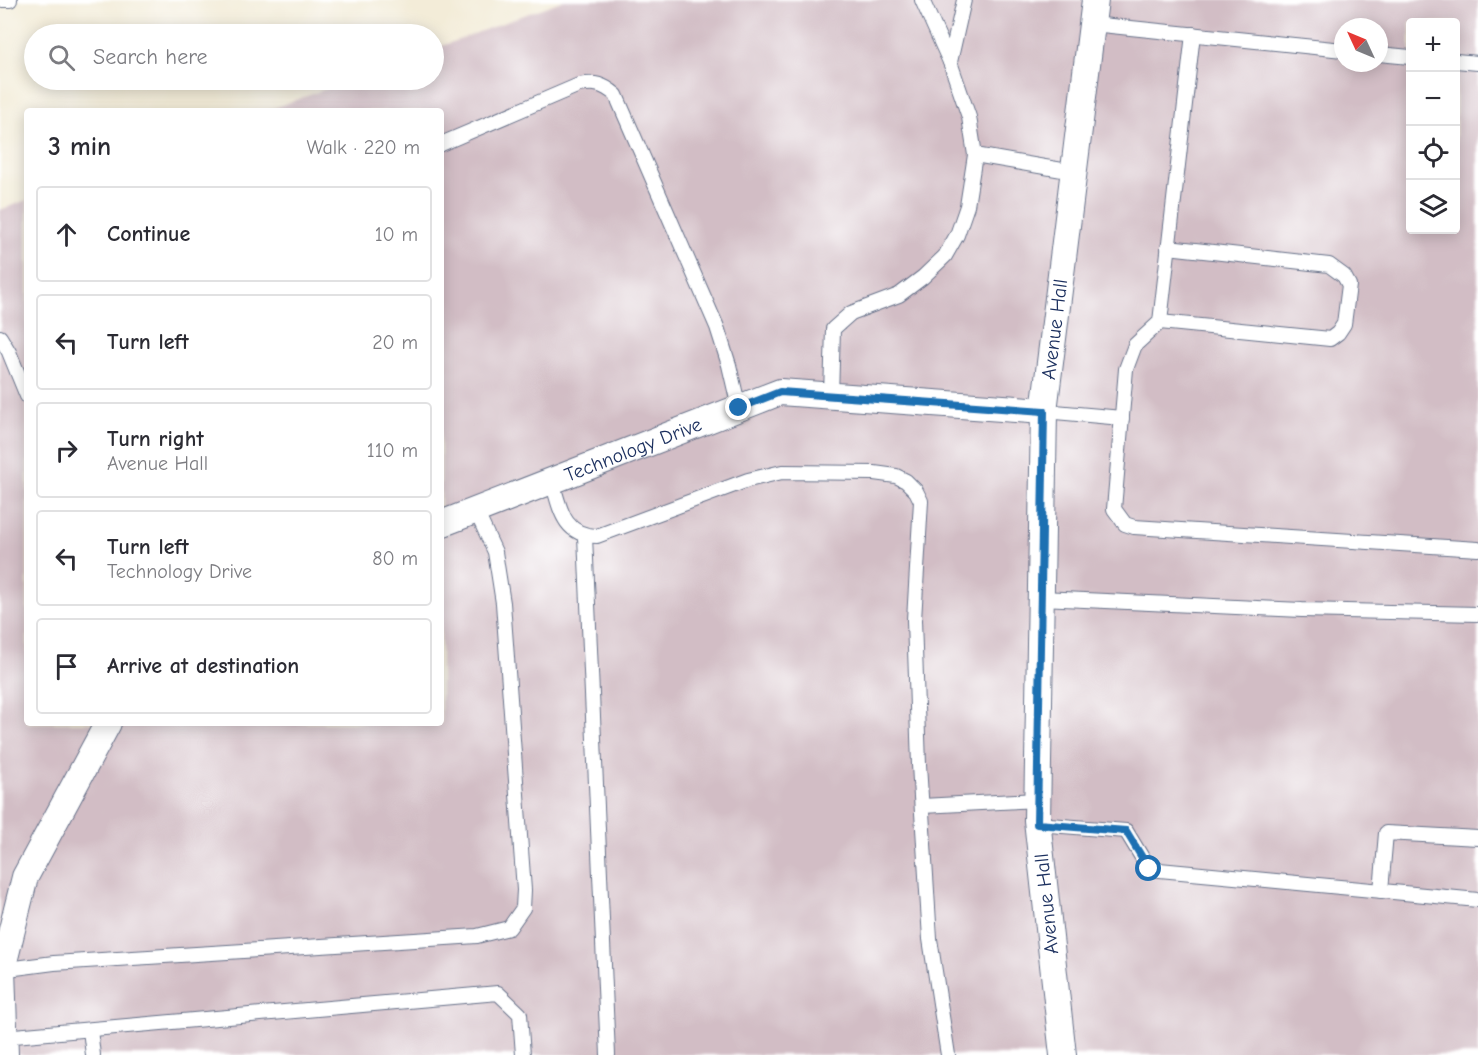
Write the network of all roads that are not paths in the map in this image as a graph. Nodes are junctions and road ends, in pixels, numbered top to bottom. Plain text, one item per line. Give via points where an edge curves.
1 (0, 0) edge
2 (10, 0) edge
3 (922, 0) edge
4 (964, 0) edge
5 (1094, 12) edge
6 (1192, 34) junction
7 (1334, 49) edge
8 (1388, 55) edge
9 (1406, 57) edge
10 (1460, 61) edge
11 (950, 62) junction
12 (1478, 63) edge
13 (444, 143) edge
14 (975, 155) junction
15 (1074, 172) junction
16 (1168, 247) junction
17 (1160, 322) junction
18 (0, 337) edge
19 (24, 389) edge
20 (831, 395) junction
21 (739, 408) junction
22 (1044, 411) junction
23 (1122, 418) junction
24 (552, 481) junction
25 (476, 511) junction
26 (444, 523) edge
27 (585, 536) junction
28 (1478, 549) edge
29 (1041, 598) junction
30 (1478, 614) edge
31 (106, 726) edge
32 (922, 806) junction
33 (1037, 812) junction
34 (1478, 837) edge
35 (1381, 891) junction
36 (1478, 900) edge
37 (1, 970) edge
38 (90, 1030) junction
39 (4, 1046) edge
40 (93, 1055) edge
41 (523, 1055) edge
42 (608, 1055) edge
43 (948, 1055) edge
44 (1063, 1055) edge

1 - 2 lane
3 - 11 lane
4 - 11 lane
5 - 6 lane
5 - 15 street, Avenue Hall
6 - 7 lane
6 - 16 lane
8 - 9 lane
10 - 12 lane
11 - 14 lane via 969,117
13 - 21 lane via 579,85 605,86 616,95 717,327
14 - 15 lane
14 - 20 lane via 967,206 945,256 898,295 851,313 833,329
15 - 22 street, Avenue Hall
16 - 17 lane
16 - 17 lane via 1329,265 1349,285 1344,324 1330,339
17 - 23 lane via 1135,345 1129,357
18 - 19 lane
20 - 21 street, Technology Drive via 780,392
20 - 22 street, Technology Drive
21 - 24 street, Technology Drive
22 - 23 lane
22 - 29 street, Avenue Hall
23 - 28 lane via 1114,509 1125,524
24 - 25 street, Technology Drive
24 - 27 lane via 562,515 574,531
25 - 26 street, Technology Drive
25 - 37 lane via 495,552 503,603 524,890 523,908 509,928 477,936 54,963
27 - 32 lane via 597,536 748,480 782,472 874,473 906,481 921,501 914,620
27 - 42 lane
29 - 30 lane
29 - 33 street, Avenue Hall
31 - 37 street via 25,877
32 - 33 lane
32 - 43 lane via 930,939
33 - 35 lane via 1126,831 1149,869
33 - 44 street, Avenue Hall
34 - 35 lane via 1386,833
35 - 36 lane
37 - 39 street
38 - 39 lane
38 - 40 lane
38 - 41 lane via 498,993 520,1014

